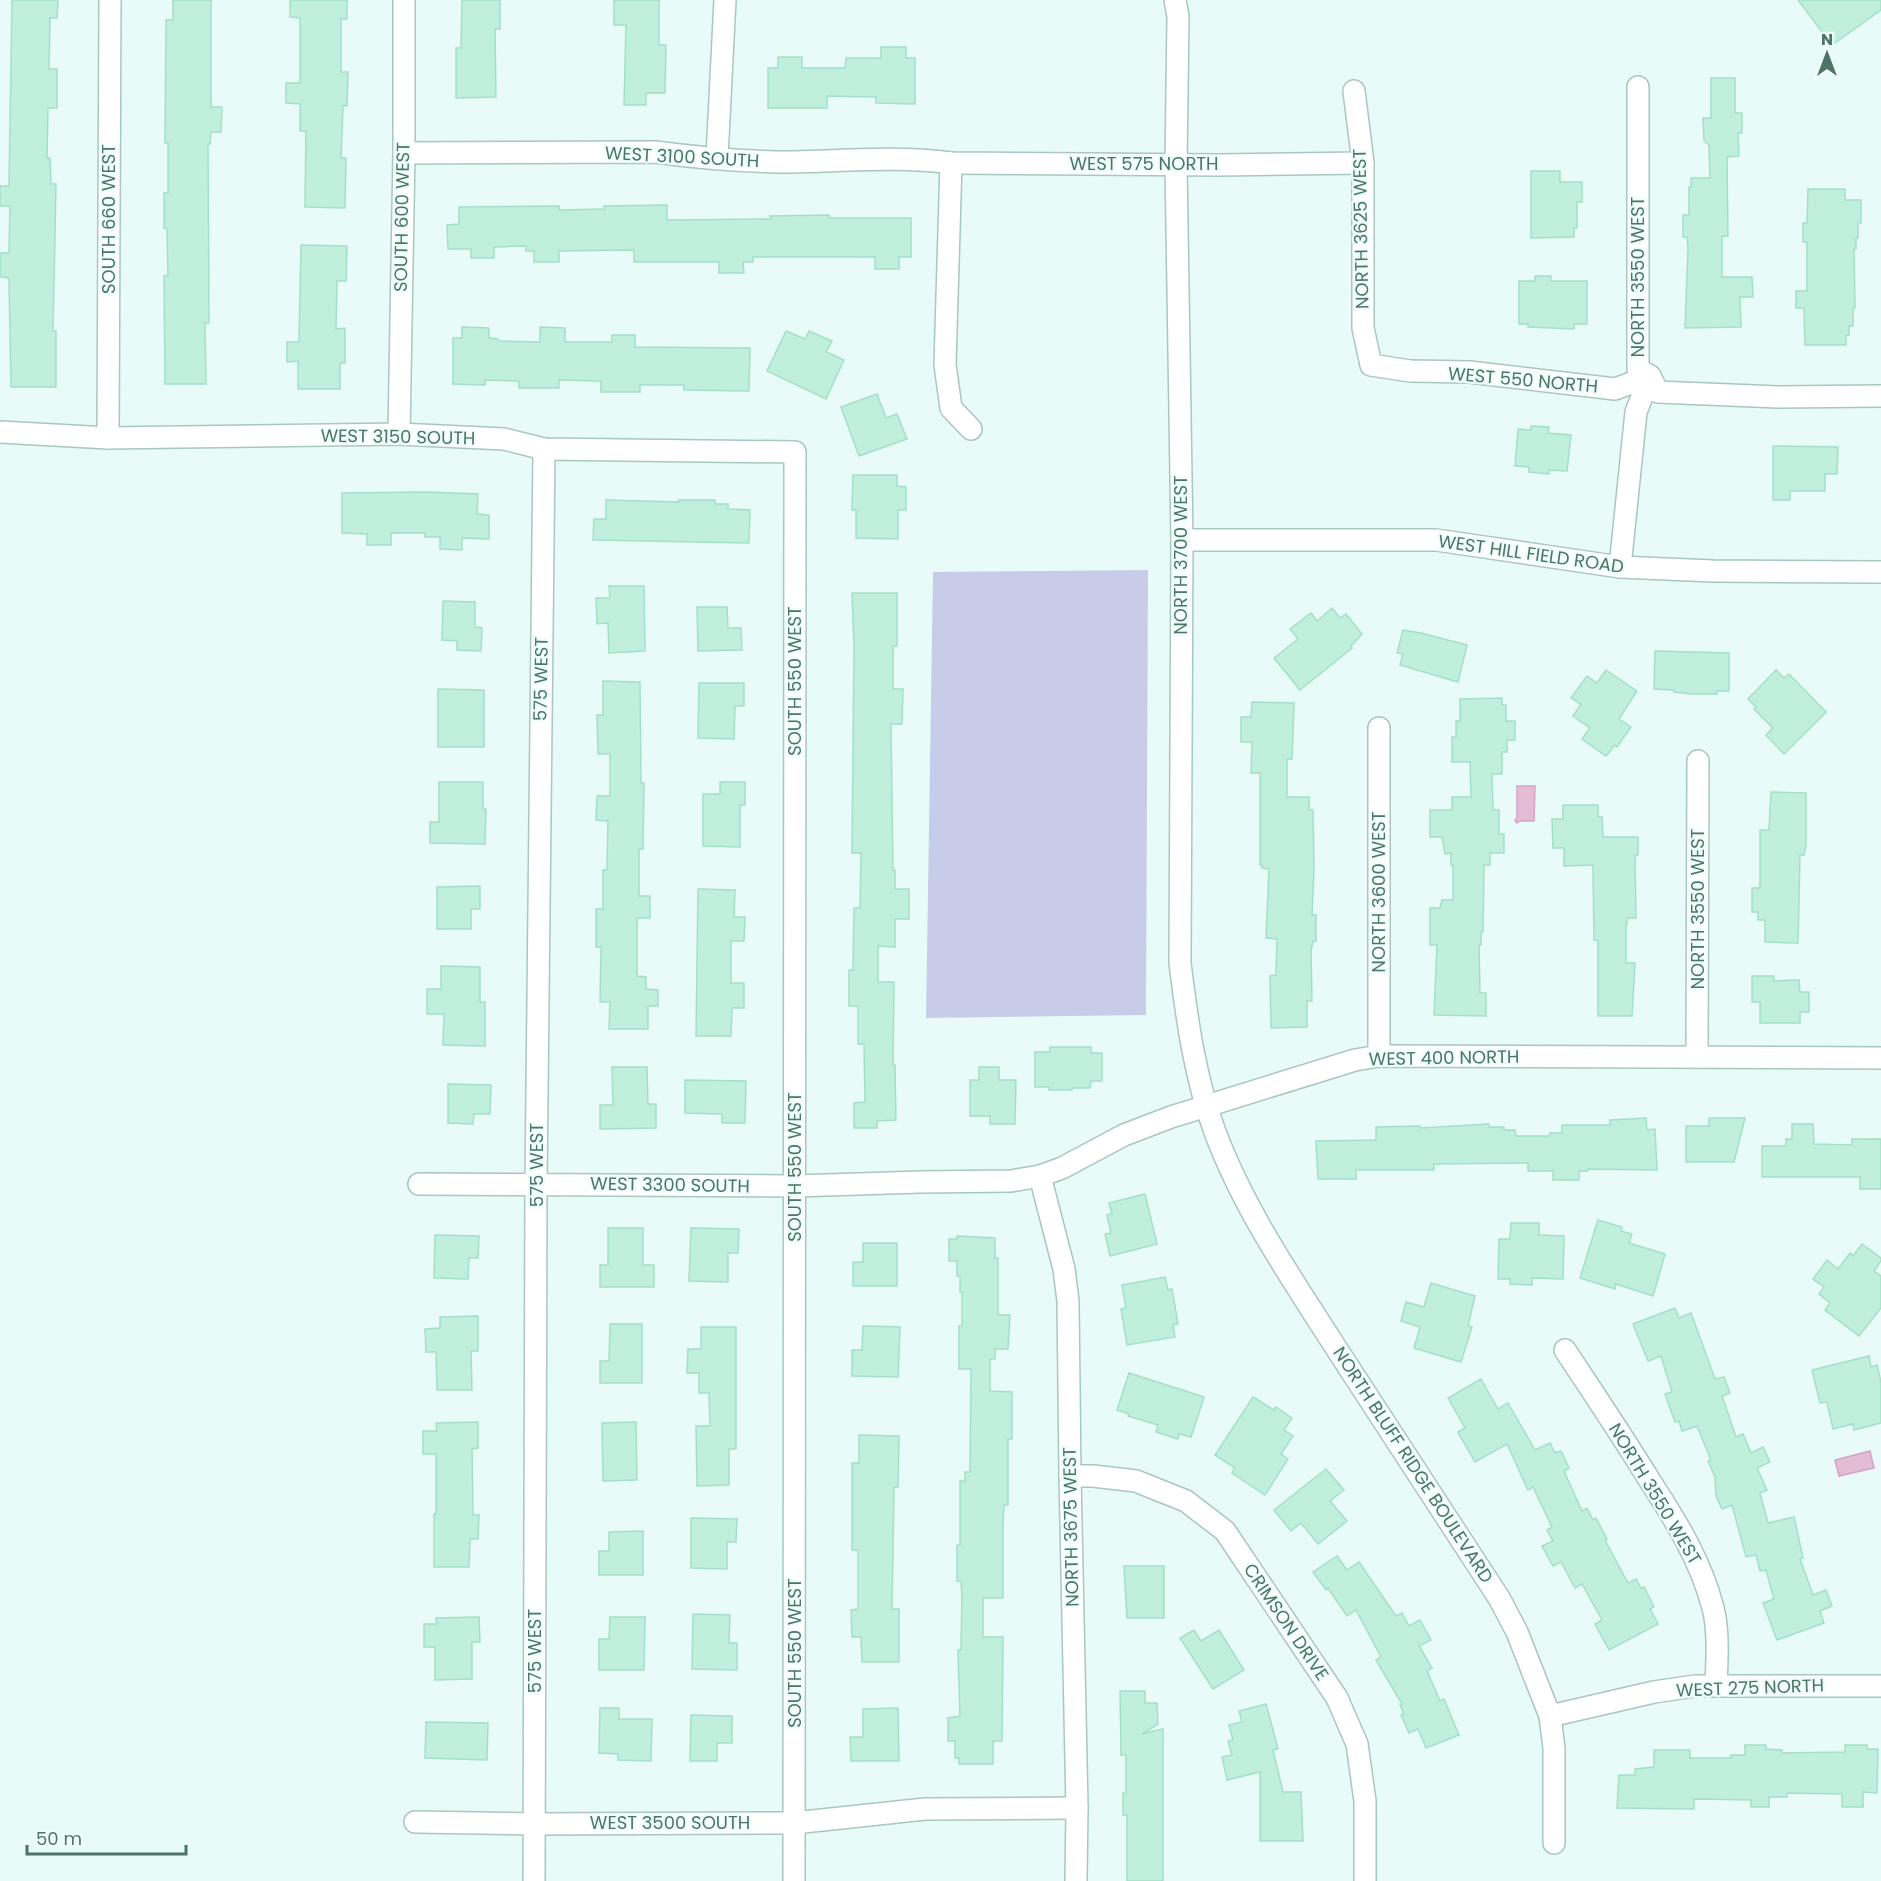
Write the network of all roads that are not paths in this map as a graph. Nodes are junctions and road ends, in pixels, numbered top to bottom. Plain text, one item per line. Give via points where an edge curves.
1 (110, 0) edge
2 (404, 0) edge
3 (725, 0) edge
4 (1174, 0) edge
5 (1638, 87) dead end
6 (1354, 92) dead end
7 (404, 153) junction
8 (717, 157) junction
9 (924, 159) joint
10 (951, 163) junction
11 (1363, 163) junction
12 (1176, 164) junction
13 (1371, 365) joint
14 (1650, 376) junction
15 (1881, 396) edge
16 (971, 429) dead end
17 (0, 432) edge
18 (399, 434) junction
19 (108, 438) junction
20 (544, 449) junction
21 (795, 452) joint
22 (1182, 540) junction
23 (1620, 567) junction
24 (1881, 572) edge
25 (1379, 728) dead end
26 (1698, 761) dead end
27 (1379, 1056) junction
28 (1697, 1057) junction
29 (1881, 1058) edge
30 (1207, 1107) junction
31 (1040, 1176) junction
32 (921, 1182) joint
33 (536, 1183) junction
34 (419, 1184) dead end
35 (796, 1186) junction
36 (1565, 1350) dead end
37 (1070, 1476) junction
38 (1716, 1685) junction
39 (1881, 1686) edge
40 (1550, 1716) junction
41 (1077, 1808) junction
42 (414, 1821) dead end
43 (794, 1822) junction
44 (534, 1824) junction
45 (1554, 1843) dead end
46 (534, 1881) edge
47 (794, 1881) edge
48 (1077, 1881) edge
49 (1365, 1881) edge

1 - 19 street, SOUTH 660 WEST
2 - 7 street, SOUTH 600 WEST
3 - 8 street
4 - 12 street, NORTH 3700 WEST via 1178,16
5 - 14 street, NORTH 3550 WEST via 1638,369
6 - 11 street, NORTH 3625 WEST
7 - 8 street, WEST 3100 SOUTH via 655,152
7 - 18 street, SOUTH 600 WEST
8 - 9 street, WEST 3100 SOUTH via 790,162
9 - 10 street, WEST 575 NORTH
10 - 12 street, WEST 575 NORTH
10 - 16 street via 945,365 951,408
11 - 12 street, WEST 575 NORTH
11 - 13 street, NORTH 3625 WEST via 1363,328
12 - 22 street, NORTH 3700 WEST
13 - 14 street, WEST 550 NORTH via 1615,389
14 - 15 street via 1658,392
14 - 23 street, NORTH 3550 WEST via 1636,412
17 - 19 street, WEST 3150 SOUTH
18 - 19 street, WEST 3150 SOUTH
18 - 20 street, WEST 3150 SOUTH via 504,439
20 - 21 street, WEST 3150 SOUTH
20 - 33 street, 575 WEST
21 - 35 street, SOUTH 550 WEST
22 - 23 street, WEST HILL FIELD ROAD via 1436,540
22 - 30 street, NORTH 3700 WEST via 1180,963 1186,1018
23 - 24 street, WEST HILL FIELD ROAD
25 - 27 street, NORTH 3600 WEST
26 - 28 street, NORTH 3550 WEST
27 - 28 street, WEST 400 NORTH
27 - 30 street, WEST 400 NORTH
28 - 29 street, WEST 400 NORTH
30 - 31 street, WEST 400 NORTH via 1124,1135
30 - 40 street, NORTH BLUFF RIDGE BOULEVARD via 1242,1194 1277,1257 1499,1598 1517,1632
31 - 32 street, WEST 400 NORTH via 1011,1181
31 - 37 street, NORTH 3675 WEST via 1064,1269 1068,1301
32 - 35 street, WEST 3300 SOUTH
33 - 34 street, WEST 3300 SOUTH
33 - 35 street, WEST 3300 SOUTH
33 - 44 street, 575 WEST
35 - 43 street, SOUTH 550 WEST
36 - 38 street, NORTH 3550 WEST via 1684,1535 1703,1575 1714,1610
37 - 41 street, NORTH 3675 WEST
37 - 49 street, CRIMSON DRIVE via 1136,1481 1186,1502 1225,1531 1337,1698 1357,1744 1365,1801
38 - 39 street, WEST 275 NORTH
38 - 40 street, WEST 275 NORTH via 1654,1692
40 - 45 street, NORTH BLUFF RIDGE BOULEVARD
41 - 43 street, WEST 3500 SOUTH via 925,1809
41 - 48 street, NORTH 3675 WEST
42 - 44 street, WEST 3500 SOUTH
43 - 44 street, WEST 3500 SOUTH
43 - 47 street, SOUTH 550 WEST
44 - 46 street, 575 WEST

